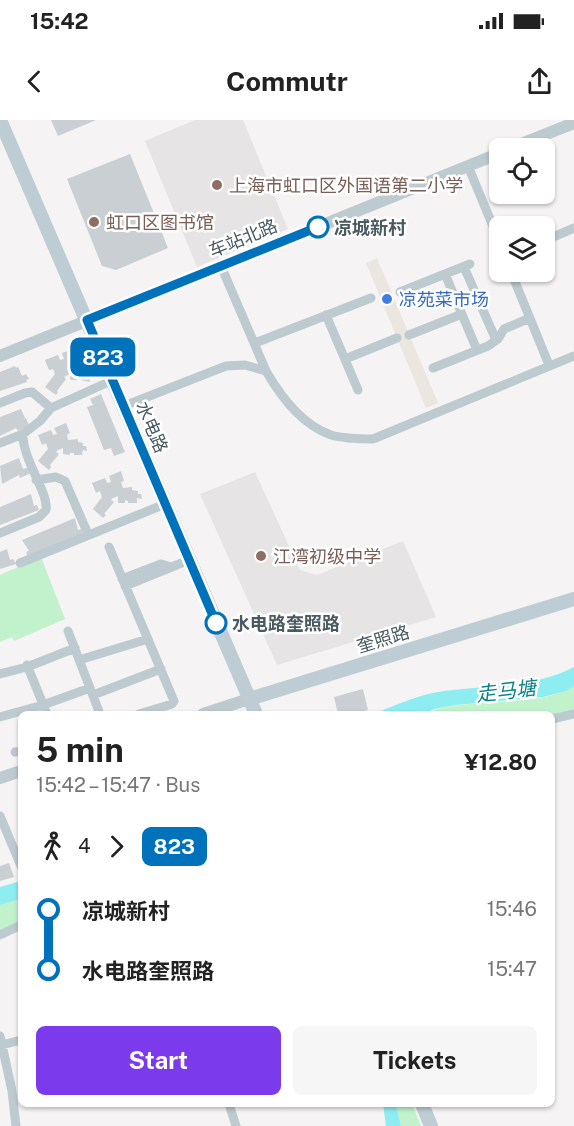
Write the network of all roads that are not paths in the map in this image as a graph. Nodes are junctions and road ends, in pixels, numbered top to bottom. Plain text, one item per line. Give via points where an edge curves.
1 (0, 120) edge
2 (574, 123) edge
3 (536, 138) edge
4 (489, 157) edge
5 (468, 166) junction
6 (489, 217) edge
7 (574, 228) edge
8 (555, 236) edge
9 (221, 266) junction
10 (445, 274) junction
11 (515, 282) edge
12 (400, 292) dead end
13 (371, 298) dead end
14 (462, 314) junction
15 (326, 315) junction
16 (530, 318) junction
17 (87, 320) junction
18 (409, 335) dead end
19 (397, 339) dead end
20 (496, 340) junction
21 (255, 343) junction
22 (477, 350) junction
23 (0, 356) edge
24 (574, 356) edge
25 (345, 359) junction
26 (549, 365) junction
27 (433, 368) dead end
28 (266, 371) junction
29 (113, 380) junction
30 (358, 390) dead end
31 (0, 403) edge
32 (124, 406) junction
33 (51, 408) junction
34 (23, 434) junction
35 (0, 443) edge
36 (36, 480) junction
37 (165, 504) junction
38 (0, 533) edge
39 (88, 534) junction
40 (109, 547) dead end
41 (189, 560) junction
42 (20, 563) dead end
43 (124, 582) junction
44 (574, 599) edge
45 (68, 631) dead end
46 (148, 639) junction
47 (75, 648) junction
48 (80, 660) junction
49 (27, 666) junction
50 (161, 669) junction
51 (0, 674) edge
52 (92, 692) junction
53 (249, 699) junction
54 (45, 709) edge
55 (99, 711) edge
56 (149, 711) edge
57 (212, 711) edge
58 (255, 711) edge
59 (18, 714) edge
60 (574, 714) edge
61 (0, 717) edge
62 (555, 718) edge
63 (18, 772) edge
64 (0, 778) edge
65 (0, 816) edge
66 (18, 859) edge
67 (18, 926) edge
68 (0, 934) edge
69 (18, 1040) edge
70 (1, 1041) edge
71 (231, 1107) edge
72 (423, 1107) edge
73 (16, 1126) edge
74 (236, 1126) edge
75 (431, 1126) edge

1 - 17 main road, 水电路
2 - 3 street
4 - 5 street, 车站北路
5 - 6 street
5 - 9 street, 车站北路
7 - 8 street
9 - 17 street, 车站北路
9 - 21 street
10 - 12 street
10 - 14 street
10 - 20 street via 467,265
11 - 16 street
13 - 15 street
14 - 18 street
14 - 22 street
15 - 21 street
15 - 25 street
16 - 20 street via 504,329
16 - 26 street
17 - 23 street, 车站北路
17 - 29 main road, 水电路
19 - 25 street
20 - 22 street
21 - 28 street
22 - 27 street
24 - 26 street
25 - 30 street
26 - 28 street via 373,439 331,435 314,426 300,416
28 - 32 street via 244,364 226,366
29 - 32 main road, 水电路
29 - 33 street
31 - 33 street via 32,392
32 - 37 main road, 水电路
33 - 34 street
34 - 35 street
34 - 36 street
36 - 38 street via 47,506 44,514
36 - 39 street via 56,477 65,481
37 - 39 street
37 - 41 main road, 水电路
39 - 42 street
40 - 43 street
41 - 43 street via 171,567 163,563
41 - 53 main road, 水电路
43 - 46 street
44 - 53 main road, 奎照路
45 - 47 street
46 - 48 street
46 - 50 street
47 - 48 street
47 - 49 street
48 - 52 street
49 - 51 street
49 - 54 street
50 - 52 street
50 - 56 street via 174,701
52 - 54 street
52 - 55 street
53 - 57 street, 奎照路
53 - 58 main road, 水电路
59 - 61 street
60 - 62 street
63 - 64 street
65 - 66 street
67 - 68 street
69 - 70 street
70 - 73 street
71 - 74 street
72 - 75 main road

